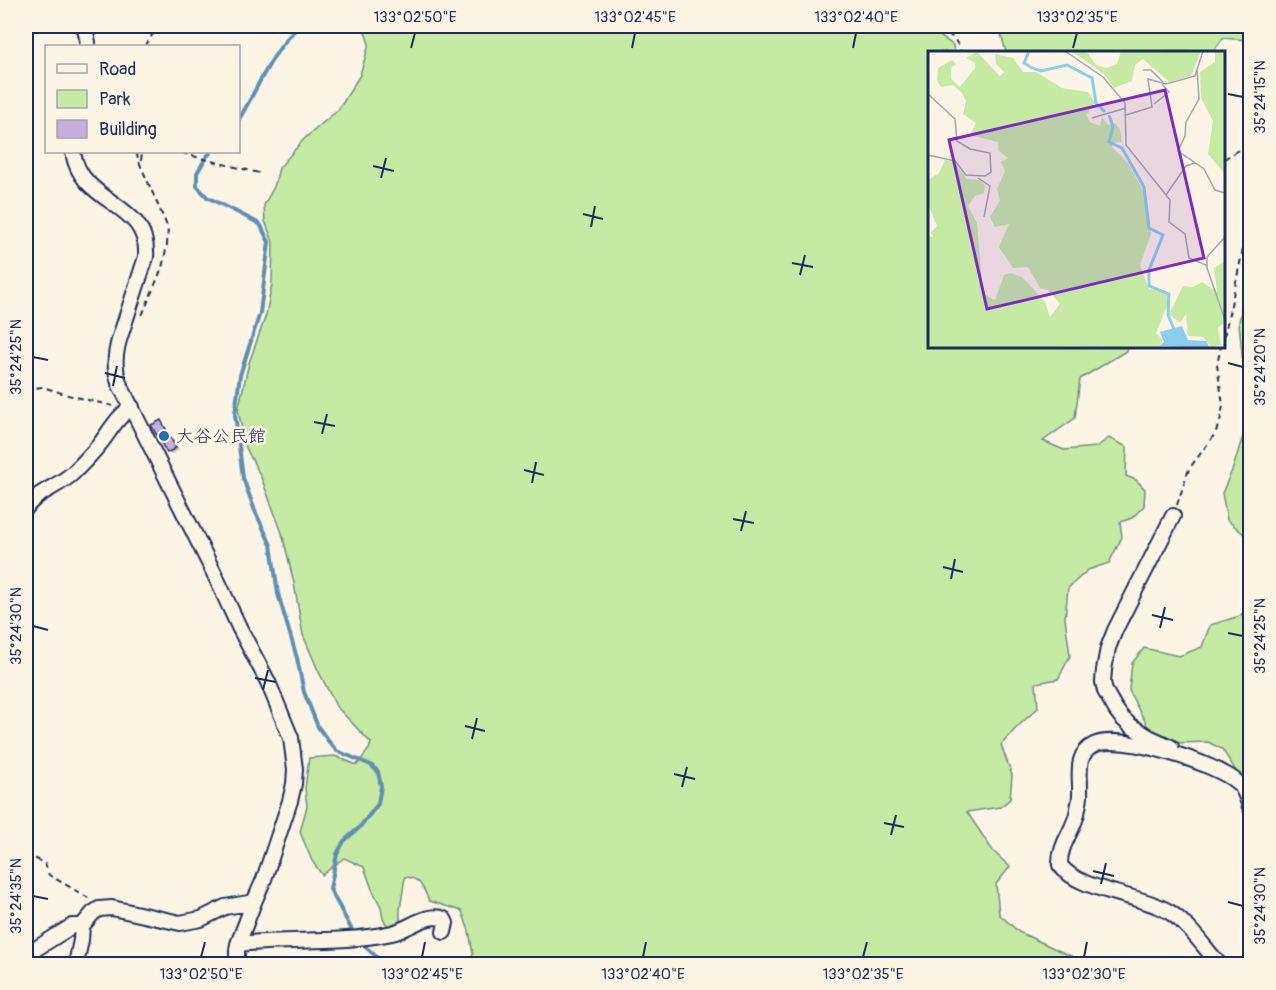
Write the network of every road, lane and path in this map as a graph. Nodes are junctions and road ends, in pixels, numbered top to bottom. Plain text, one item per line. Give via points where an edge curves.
1 (84, 26) edge
2 (158, 26) edge
3 (928, 26) edge
4 (87, 45) edge
5 (146, 45) edge
6 (961, 51) edge
7 (1251, 146) edge
8 (74, 153) edge
9 (142, 153) edge
10 (185, 153) edge
11 (1225, 158) edge
12 (140, 164) dead end
13 (263, 174) dead end
14 (1251, 217) edge
15 (1225, 334) edge
16 (1221, 348) edge
17 (26, 389) edge
18 (130, 408) junction
19 (26, 508) edge
20 (1173, 516) joint
21 (1197, 762) junction
22 (1251, 807) edge
23 (26, 853) edge
24 (254, 902) junction
25 (105, 908) junction
26 (82, 926) junction
27 (444, 932) dead end
28 (238, 944) junction
29 (26, 956) edge
30 (76, 964) edge
31 (237, 964) edge
32 (1219, 964) edge

1 - 4 street
2 - 5 path
3 - 6 path via 951,35
7 - 11 path
8 - 18 street via 90,187 140,226 147,247 116,352 115,369
9 - 12 path
10 - 13 path
14 - 15 path
16 - 20 path via 1217,365 1221,418 1215,434 1189,469
17 - 18 path via 43,387
18 - 19 street via 72,474
18 - 24 street via 268,682 291,738 294,784
20 - 21 street via 1115,630 1103,682 1116,710 1131,726
21 - 22 street via 1238,782
21 - 32 street via 1137,744 1095,744 1087,750 1079,767 1077,817 1062,847 1060,865 1095,886 1170,913 1184,923
23 - 25 path via 45,864 49,875
24 - 25 street via 225,907 201,919 180,923
24 - 28 street
25 - 26 street via 93,913
26 - 29 street via 72,926
26 - 30 street
27 - 28 street via 446,923 438,916 393,933
28 - 31 street

